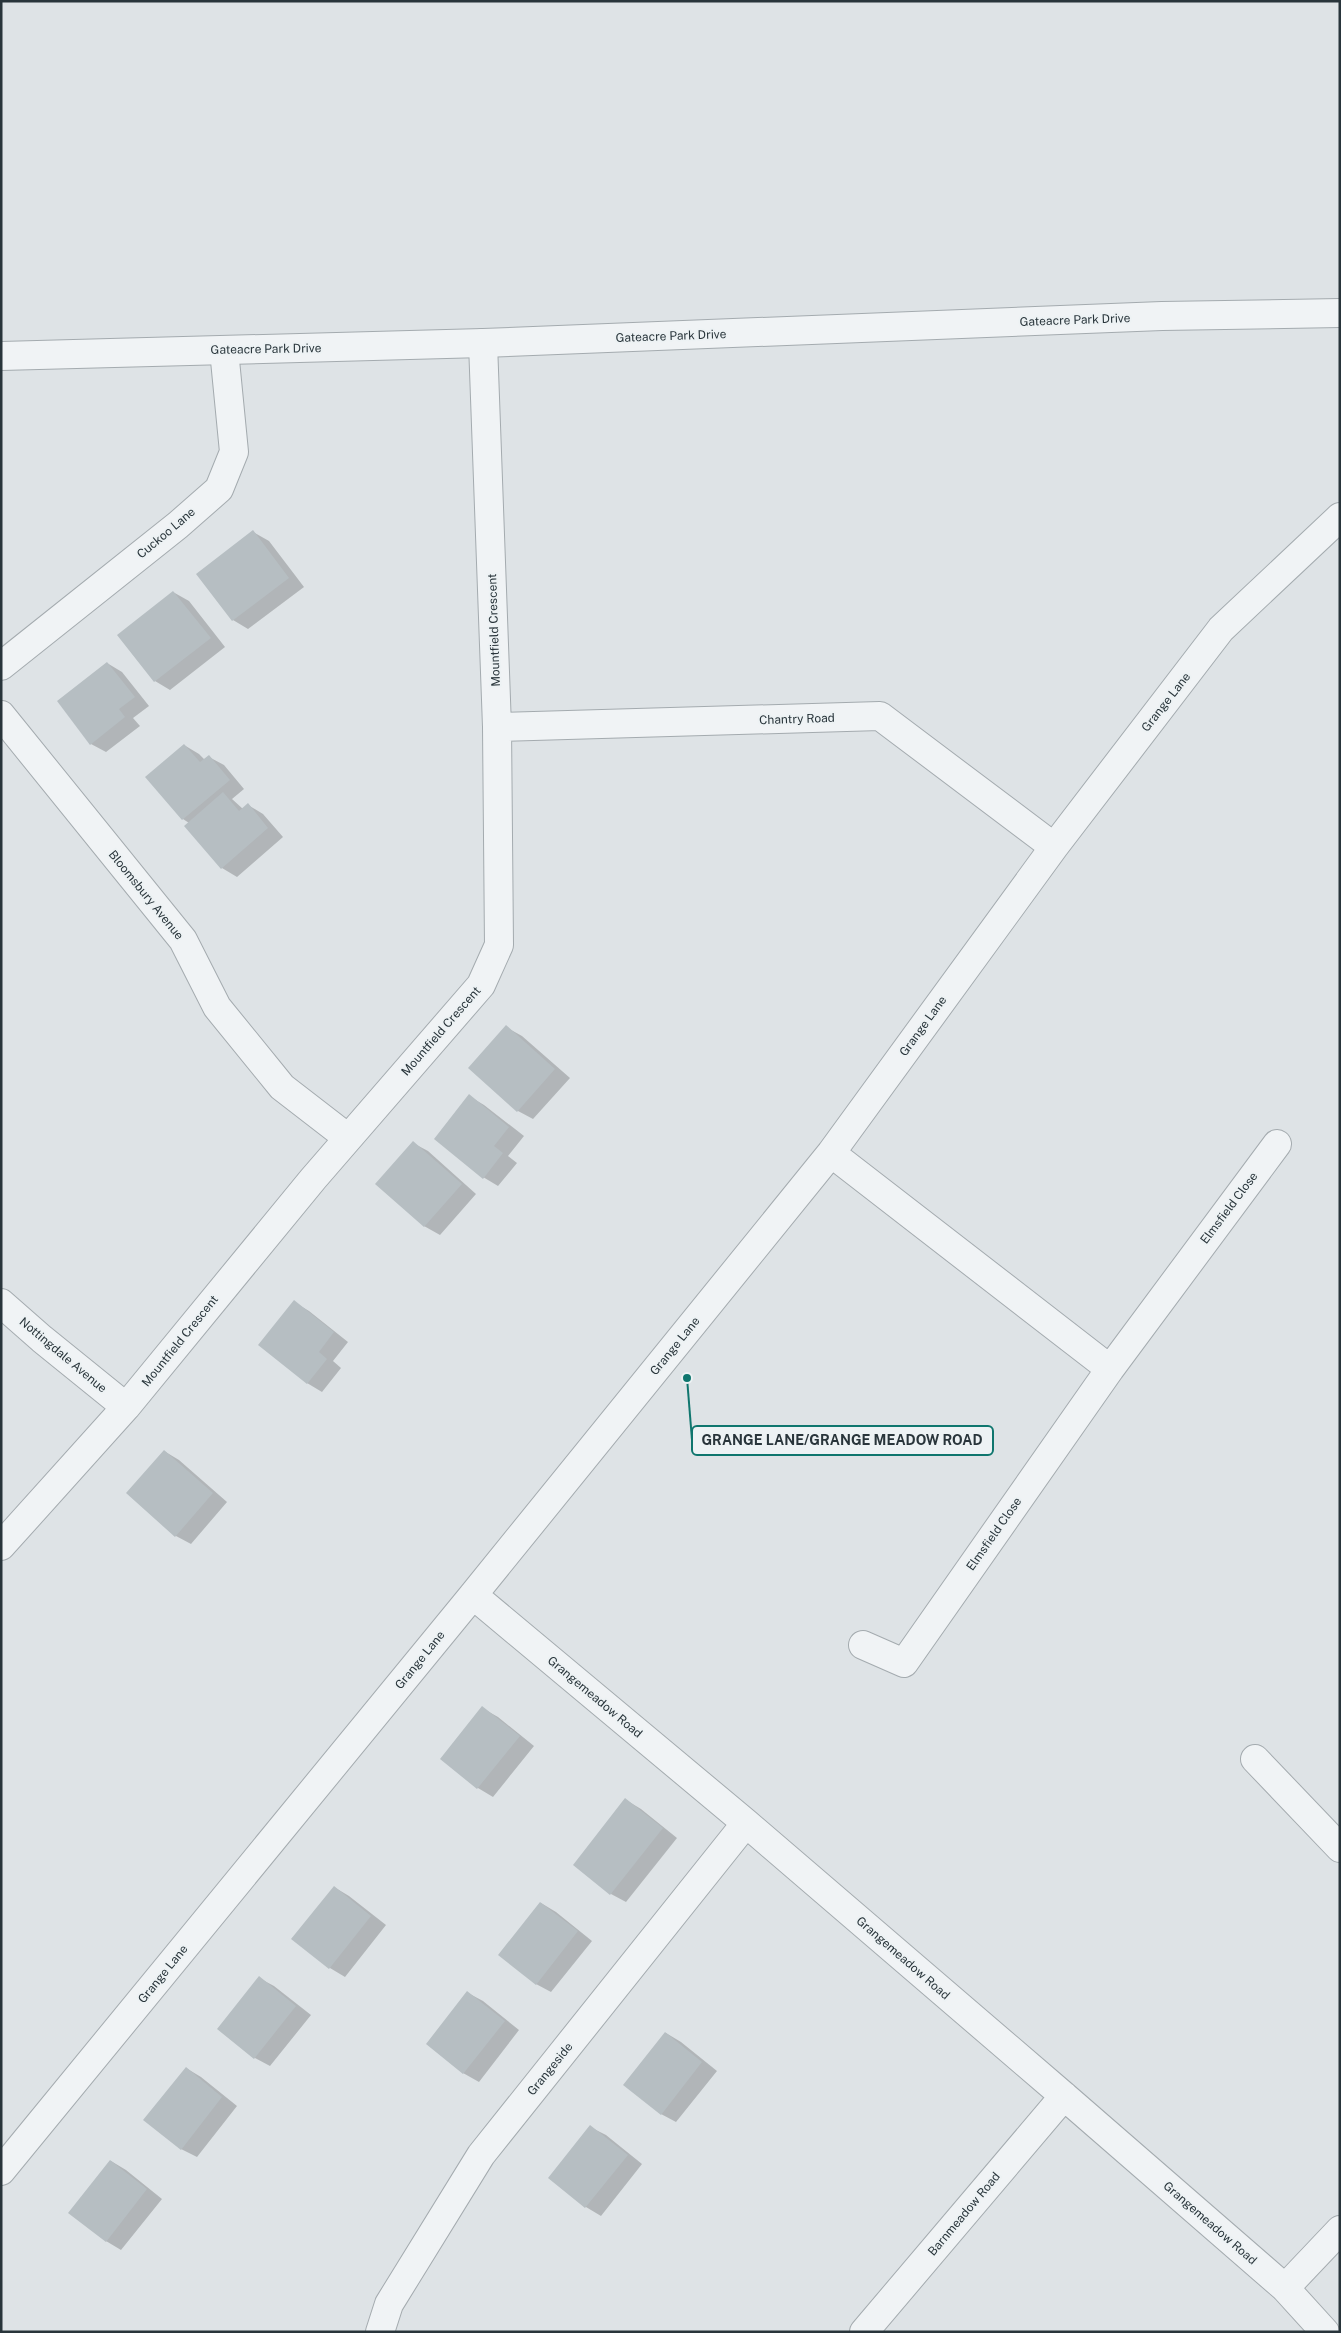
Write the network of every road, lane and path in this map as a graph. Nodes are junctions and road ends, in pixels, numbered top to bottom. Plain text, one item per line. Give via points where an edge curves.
1 (1340, 313) edge
2 (483, 343) junction
3 (224, 350) junction
4 (1, 356) edge
5 (1340, 517) edge
6 (1, 666) edge
7 (1, 715) edge
8 (497, 727) junction
9 (1054, 847) junction
10 (348, 1138) junction
11 (1277, 1144) dead end
12 (831, 1153) junction
13 (1, 1303) edge
14 (1110, 1368) junction
15 (126, 1407) junction
16 (1, 1546) edge
17 (473, 1595) junction
18 (863, 1645) dead end
19 (1255, 1759) dead end
20 (746, 1823) junction
21 (1340, 1848) edge
22 (1064, 2096) junction
23 (1, 2171) edge
24 (1340, 2230) edge
25 (1285, 2288) junction
26 (380, 2332) edge
27 (864, 2332) edge
28 (1325, 2332) edge

1 - 2 street, Gateacre Park Drive via 1162,316
2 - 3 street, Gateacre Park Drive
2 - 8 street, Mountfield Crescent
3 - 4 street, Gateacre Park Drive
3 - 6 street, Cuckoo Lane via 234,452 219,489
5 - 9 street, Grange Lane via 1221,629
7 - 10 street, Bloomsbury Avenue via 183,940 217,1007 282,1087
8 - 9 street, Chantry Road via 880,716
8 - 10 street, Mountfield Crescent via 499,945 481,985
9 - 12 street, Grange Lane
10 - 15 street, Mountfield Crescent
11 - 14 street, Elmsfield Close
12 - 14 street
12 - 17 street, Grange Lane
13 - 15 street, Nottingdale Avenue
14 - 18 street, Elmsfield Close via 904,1663
15 - 16 street, Mountfield Crescent
17 - 20 street, Grangemeadow Road
17 - 23 street, Grange Lane
19 - 21 street
20 - 22 street, Grangemeadow Road
20 - 26 street, Grangeside via 481,2155 389,2304
22 - 25 street, Grangemeadow Road
22 - 27 street, Barnmeadow Road
24 - 25 street
25 - 28 street, Grangemeadow Road

